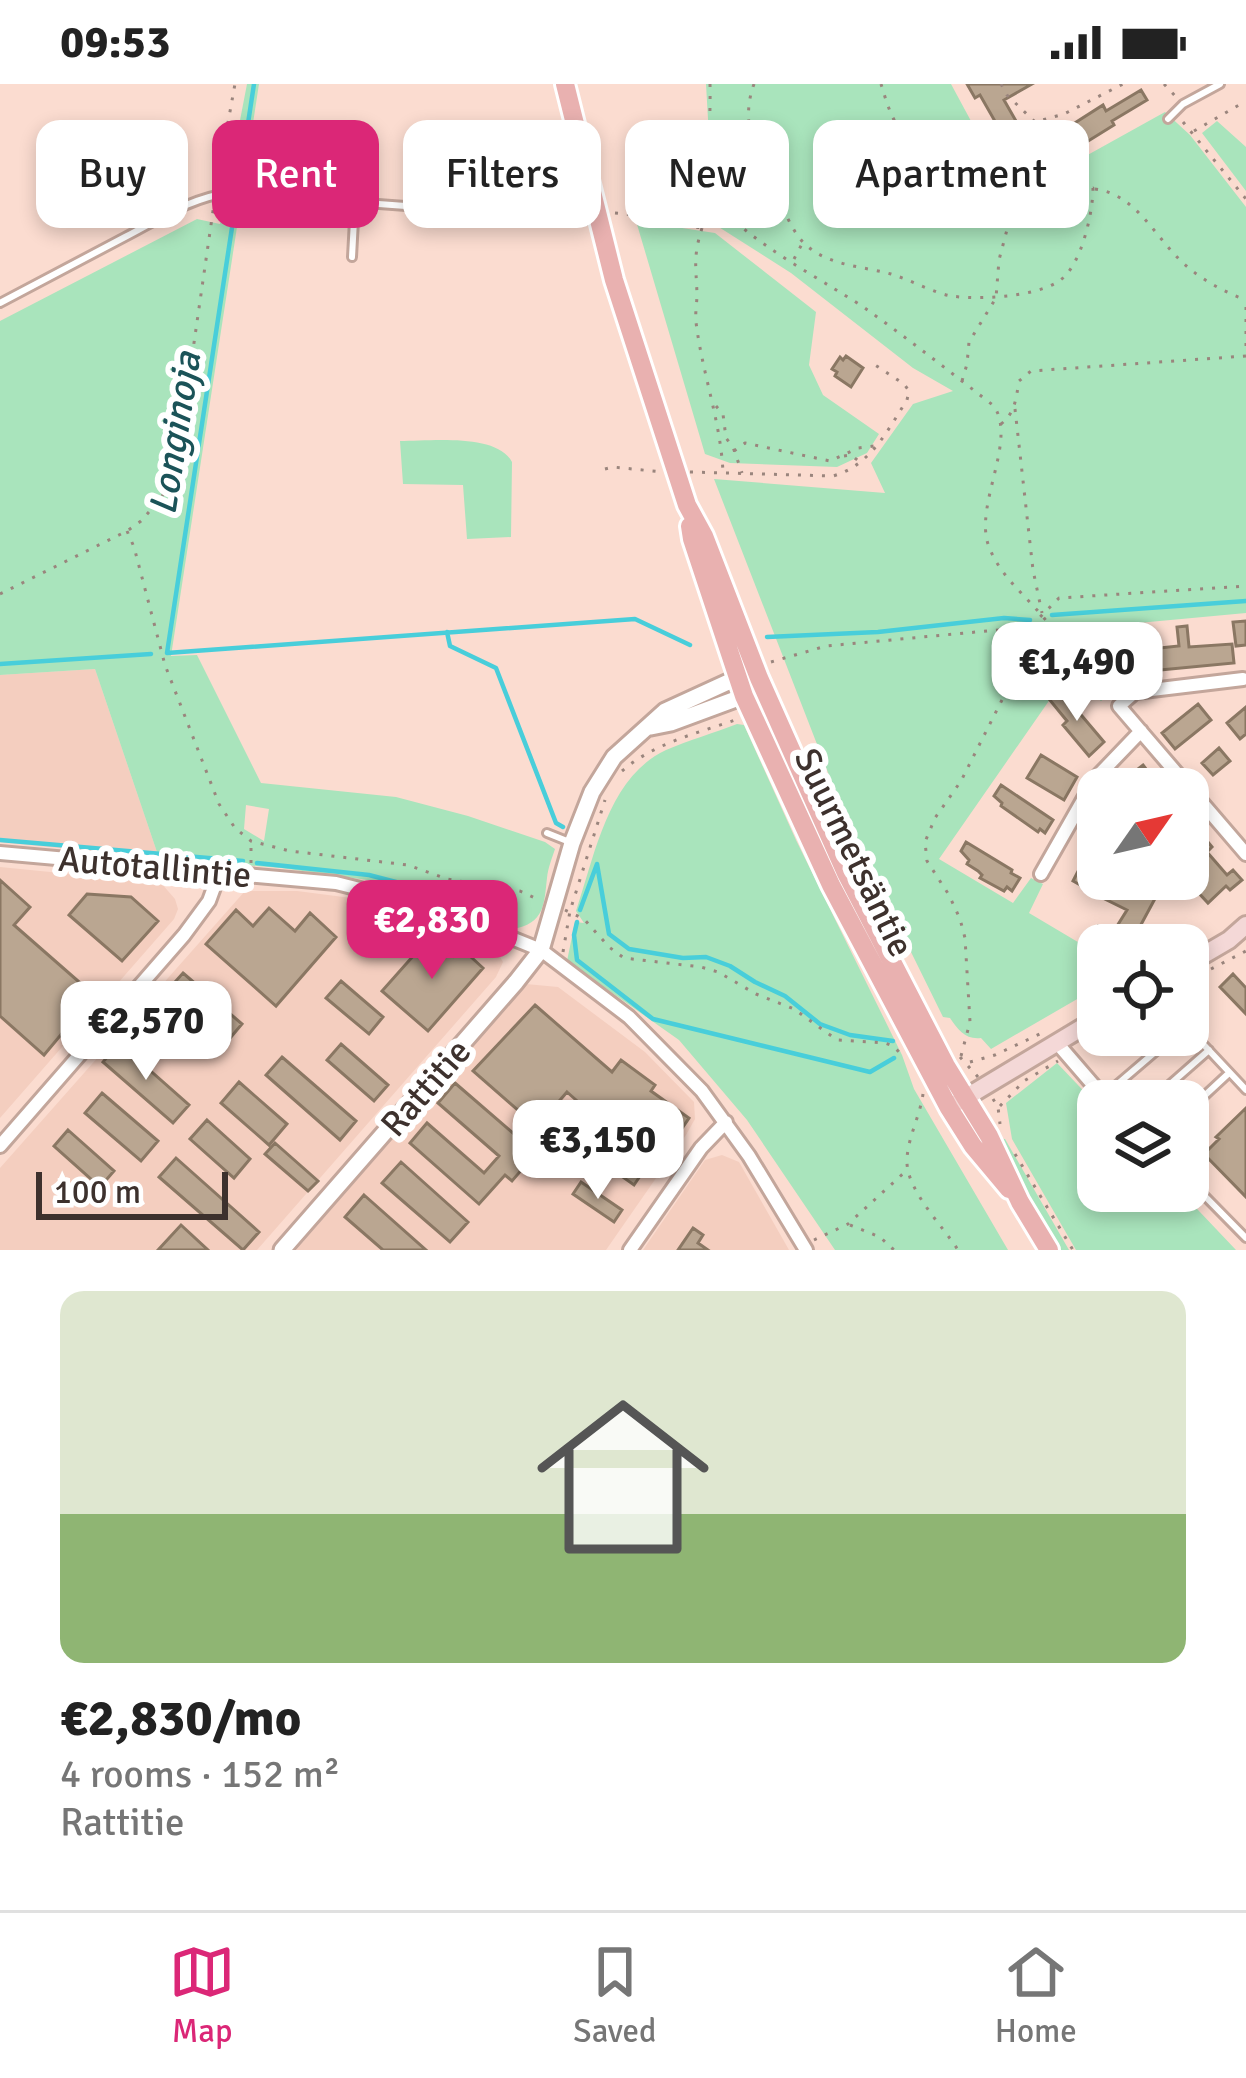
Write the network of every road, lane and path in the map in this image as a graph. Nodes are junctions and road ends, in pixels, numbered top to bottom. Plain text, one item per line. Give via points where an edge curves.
1 (235, 84) edge
2 (565, 84) edge
3 (710, 84) edge
4 (754, 84) edge
5 (881, 84) edge
6 (1001, 84) edge
7 (1123, 84) edge
8 (1164, 84) edge
9 (1220, 84) edge
10 (1246, 101) edge
11 (1183, 104) junction
12 (1172, 117) joint
13 (228, 120) edge
14 (711, 120) edge
15 (893, 120) edge
16 (1192, 132) junction
17 (1093, 188) junction
18 (1089, 189) edge
19 (212, 195) edge
20 (1246, 199) edge
21 (379, 203) edge
22 (212, 215) edge
23 (606, 216) junction
24 (625, 216) edge
25 (354, 228) edge
26 (702, 228) edge
27 (745, 228) edge
28 (1008, 228) edge
29 (803, 242) junction
30 (352, 257) dead end
31 (793, 261) junction
32 (996, 298) junction
33 (0, 303) edge
34 (1246, 304) edge
35 (1246, 353) edge
36 (869, 361) dead end
37 (962, 381) junction
38 (714, 406) junction
39 (1015, 406) junction
40 (1000, 424) junction
41 (877, 446) junction
42 (734, 451) junction
43 (842, 456) junction
44 (861, 463) junction
45 (605, 469) dead end
46 (677, 473) junction
47 (722, 473) junction
48 (743, 473) junction
49 (687, 505) junction
50 (127, 531) junction
51 (1246, 586) edge
52 (0, 594) edge
53 (1042, 615) junction
54 (1030, 627) junction
55 (764, 670) junction
56 (1243, 679) dead end
57 (744, 696) junction
58 (1119, 706) junction
59 (1141, 731) junction
60 (619, 774) dead end
61 (605, 800) dead end
62 (844, 827) dead end
63 (547, 833) dead end
64 (251, 841) junction
65 (572, 843) junction
66 (0, 853) edge
67 (1246, 854) edge
68 (220, 871) junction
69 (249, 874) junction
70 (1041, 874) dead end
71 (562, 908) junction
72 (895, 932) dead end
73 (1240, 933) edge
74 (541, 950) junction
75 (1209, 951) edge
76 (1246, 951) edge
77 (563, 968) junction
78 (1209, 970) edge
79 (1077, 1031) edge
80 (1058, 1043) junction
81 (1209, 1051) edge
82 (902, 1055) dead end
83 (1152, 1056) edge
84 (1201, 1056) edge
85 (967, 1063) junction
86 (1230, 1073) junction
87 (1089, 1080) edge
88 (1126, 1080) edge
89 (1174, 1080) edge
90 (985, 1086) junction
91 (1246, 1090) edge
92 (1209, 1092) edge
93 (924, 1093) dead end
94 (957, 1103) junction
95 (998, 1107) junction
96 (726, 1122) junction
97 (1001, 1129) dead end
98 (0, 1145) edge
99 (1013, 1149) dead end
100 (907, 1169) junction
101 (1209, 1200) edge
102 (848, 1224) junction
103 (1246, 1238) edge
104 (804, 1247) edge
105 (282, 1250) edge
106 (630, 1250) edge
107 (894, 1250) edge
108 (958, 1250) edge
109 (1049, 1250) edge
110 (1073, 1250) edge

1 - 13 path
2 - 23 main road, Suurmetsäntie
3 - 14 path
4 - 29 path via 754,150
5 - 15 path
6 - 7 path via 1035,122
8 - 11 path
9 - 11 lane
10 - 16 path
11 - 12 lane
12 - 16 path
16 - 20 path
17 - 18 path
17 - 32 path via 1093,214 1069,272 1043,288
17 - 34 path via 1120,196 1180,260
19 - 33 lane
21 - 23 lane
22 - 50 path via 178,454 162,497
23 - 24 path
23 - 46 main road, Suurmetsäntie via 638,358
25 - 30 lane
26 - 38 path via 695,318
27 - 31 path
28 - 32 path
29 - 31 path
29 - 32 path via 838,263 947,296
31 - 37 path
32 - 37 path via 969,342
34 - 35 path
35 - 39 path via 1031,371 1018,381
36 - 41 path via 909,391
37 - 40 path via 994,406
38 - 42 path
38 - 47 path
39 - 40 path
39 - 53 path
40 - 53 path via 986,539 1003,574
41 - 43 path
41 - 44 path
42 - 43 path via 745,442
42 - 48 path
43 - 44 path
44 - 48 path via 833,476
45 - 46 path
46 - 47 path
46 - 49 main road, Suurmetsäntie
47 - 48 path
49 - 55 main road, Suurmetsäntie
49 - 57 main road, Suurmetsäntie
50 - 52 path
50 - 64 path via 165,665 219,804
51 - 53 path via 1059,598
53 - 54 path
53 - 58 path
54 - 55 path via 826,646
54 - 85 path via 1005,694 925,842 965,938 970,1022 960,1057
55 - 57 street, Rattitie
55 - 94 main road, Suurmetsäntie via 846,873 946,1066
56 - 58 street via 1135,692
57 - 60 path
57 - 65 street, Rattitie via 665,712 623,746 592,792
57 - 94 main road, Suurmetsäntie via 831,885
58 - 59 street
59 - 67 street
59 - 70 street via 1095,778
61 - 71 path
62 - 72 path
63 - 65 lane
64 - 69 path
64 - 71 path via 408,866
65 - 71 street, Rattitie
66 - 68 street, Autotallintie
68 - 69 street, Autotallintie
68 - 98 street via 184,935
69 - 74 street, Autotallintie via 390,895
71 - 74 street, Rattitie
71 - 77 path
71 - 82 path via 625,958 718,972 837,1040 885,1043
73 - 75 main road
74 - 77 street, Autotallintie
74 - 105 street, Rattitie
76 - 78 path
77 - 96 street, Autotallintie via 656,1042
79 - 80 main road
80 - 85 path
80 - 87 street
80 - 90 main road
80 - 95 path
81 - 86 lane
83 - 88 lane
84 - 89 lane
85 - 90 path
86 - 91 lane
86 - 92 lane
90 - 94 main road
90 - 95 path
93 - 100 path
94 - 109 main road, Suurmetsäntie via 1005,1167
95 - 97 path
96 - 104 street, Autotallintie
96 - 106 street
99 - 110 path
100 - 102 path
100 - 108 path
101 - 103 lane
102 - 104 path
102 - 107 path

